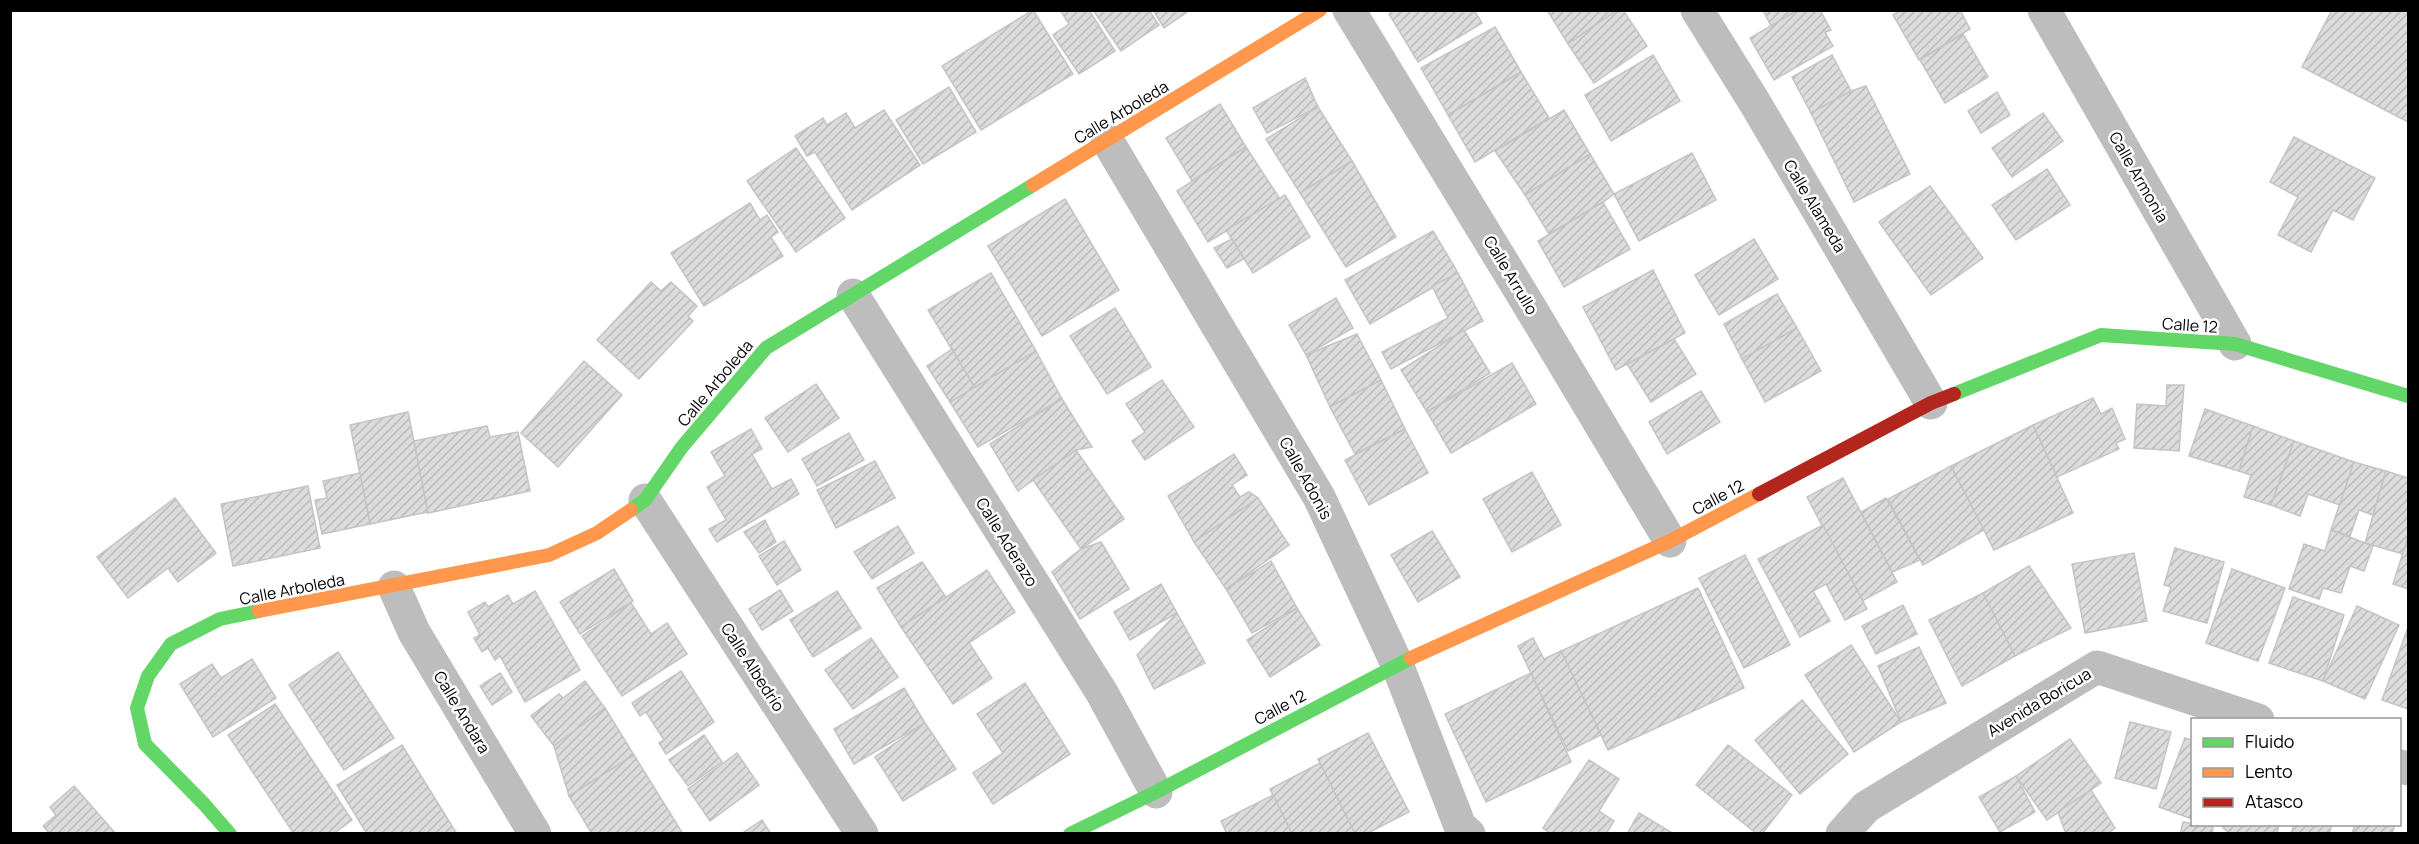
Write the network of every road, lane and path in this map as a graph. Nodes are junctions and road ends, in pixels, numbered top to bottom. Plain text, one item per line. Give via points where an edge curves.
1 (1320, 10) edge
2 (1349, 10) edge
3 (1697, 10) edge
4 (2044, 10) edge
5 (1107, 140) junction
6 (853, 295) junction
7 (2235, 344) junction
8 (2409, 396) edge
9 (1931, 403) junction
10 (645, 500) junction
11 (1670, 541) junction
12 (394, 587) junction
13 (1397, 664) junction
14 (2252, 718) edge
15 (1156, 792) junction
16 (230, 834) edge
17 (535, 834) edge
18 (862, 834) edge
19 (1070, 834) edge
20 (1469, 834) edge
21 (1842, 834) edge

1 - 5 street, Calle Arboleda
2 - 11 street, Calle Arrullo
3 - 9 street, Calle Alameda
4 - 7 street, Calle Armonia
5 - 6 street, Calle Arboleda
5 - 13 street, Calle Adonis via 1319,496
6 - 10 street, Calle Arboleda via 766,348 682,447
6 - 15 street, Calle Aderazo via 1102,693
7 - 8 street, Calle 12
7 - 9 street, Calle 12 via 2101,335
9 - 11 street, Calle 12
10 - 12 street, Calle Arboleda via 597,533 549,555
10 - 18 street, Calle Albedrío
11 - 13 street, Calle 12
12 - 16 street, Calle Arboleda via 220,619 171,644 148,676 136,708 146,744
12 - 17 street, Calle Andara via 414,632
13 - 15 street, Calle 12
13 - 20 street, Calle Adonis via 1460,826
14 - 21 street, Avenida Boricua via 2097,667 1866,807
15 - 19 street, Calle 12

